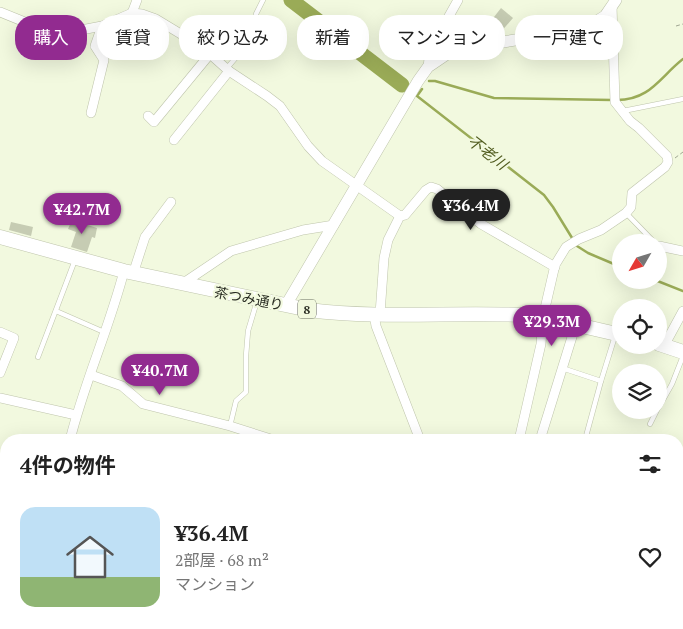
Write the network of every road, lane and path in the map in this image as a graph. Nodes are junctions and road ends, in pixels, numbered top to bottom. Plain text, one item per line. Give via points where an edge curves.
1 (137, 0) edge
2 (263, 0) edge
3 (458, 0) edge
4 (614, 3) edge
5 (0, 12) edge
6 (132, 13) junction
7 (127, 15) edge
8 (683, 24) edge
9 (676, 26) dead end
10 (97, 27) edge
11 (179, 34) edge
12 (104, 60) edge
13 (205, 60) edge
14 (217, 60) edge
15 (428, 67) junction
16 (228, 70) junction
17 (683, 99) edge
18 (622, 111) junction
19 (91, 113) dead end
20 (148, 116) dead end
21 (174, 140) dead end
22 (356, 187) junction
23 (171, 202) dead end
24 (626, 213) junction
25 (400, 216) junction
26 (334, 225) junction
27 (646, 234) edge
28 (0, 237) edge
29 (668, 248) edge
30 (683, 252) edge
31 (76, 259) junction
32 (555, 267) junction
33 (128, 272) junction
34 (182, 284) junction
35 (257, 300) junction
36 (286, 305) junction
37 (683, 311) edge
38 (56, 312) junction
39 (377, 314) junction
40 (543, 317) junction
41 (576, 324) junction
42 (0, 332) edge
43 (104, 332) junction
44 (612, 332) edge
45 (667, 337) edge
46 (667, 347) edge
47 (612, 351) edge
48 (683, 354) edge
49 (38, 357) dead end
50 (562, 368) junction
51 (1, 370) edge
52 (91, 374) junction
53 (600, 380) junction
54 (667, 393) edge
55 (0, 398) edge
56 (76, 415) junction
57 (652, 419) edge
58 (650, 424) dead end
59 (230, 426) junction
60 (71, 434) edge
61 (255, 434) edge
62 (418, 434) edge
63 (520, 434) edge
64 (542, 434) edge
65 (586, 434) edge

1 - 6 street
2 - 16 lane via 253,29
3 - 15 street via 430,50
4 - 15 street via 605,16 584,29 453,50
4 - 18 street via 615,100
5 - 10 street via 42,29
6 - 7 street
6 - 11 street via 156,19
8 - 9 path
12 - 19 street
13 - 20 street via 154,122
14 - 16 street
15 - 22 street
16 - 21 street
16 - 22 street via 280,106 314,154
17 - 18 lane
18 - 24 street via 667,156 668,162 632,193 631,207
22 - 25 street
22 - 26 street
23 - 33 street via 145,237
24 - 27 lane
24 - 32 street via 566,247
25 - 32 street via 405,215 428,188 434,187 481,224
25 - 39 street via 388,240
26 - 34 street via 302,230 231,251
26 - 36 street
28 - 31 main road, 茶つみ通り / 8
29 - 30 street
31 - 33 main road, 茶つみ通り / 8
31 - 38 lane
32 - 40 street
33 - 34 main road, 茶つみ通り / 8
33 - 43 street
34 - 35 main road, 茶つみ通り / 8
35 - 36 main road, 茶つみ通り / 8
35 - 59 lane via 248,331 246,392 236,401
36 - 39 main road, 茶つみ通り / 8 via 328,312
37 - 45 street
38 - 43 lane
38 - 49 lane
39 - 40 main road, 茶つみ通り / 8
39 - 62 street via 376,326
40 - 41 main road, 茶つみ通り / 8
40 - 63 street via 541,344
41 - 44 main road, 茶つみ通り / 8
41 - 50 street
42 - 51 street via 14,338
43 - 52 street
46 - 48 main road
47 - 53 lane
48 - 54 lane
50 - 53 lane
50 - 64 street
52 - 56 street
52 - 59 street via 122,386 143,404
53 - 65 lane
55 - 56 street
56 - 60 street
57 - 58 lane
59 - 61 street

